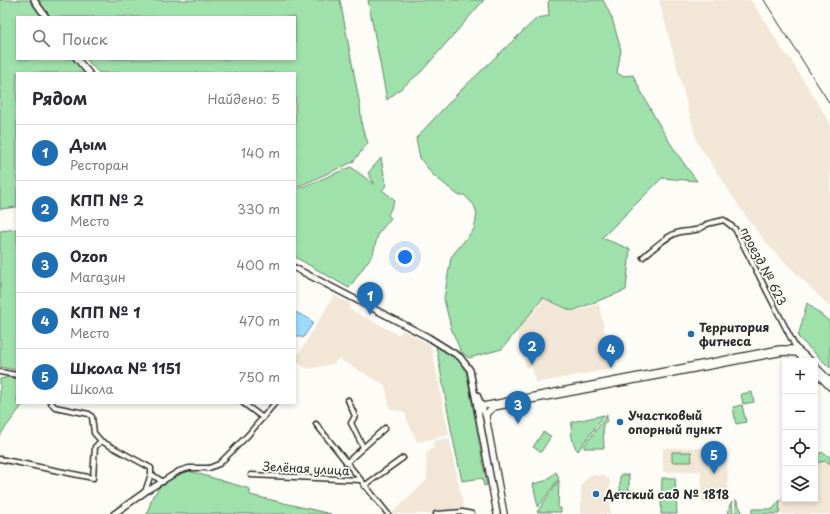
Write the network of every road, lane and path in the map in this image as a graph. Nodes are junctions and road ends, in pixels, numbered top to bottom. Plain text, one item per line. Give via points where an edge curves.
1 (34, 0) edge
2 (45, 16) edge
3 (78, 60) edge
4 (88, 72) edge
5 (642, 257) dead end
6 (296, 269) edge
7 (794, 349) junction
8 (802, 358) edge
9 (806, 358) edge
10 (818, 369) edge
11 (0, 372) edge
12 (16, 375) edge
13 (818, 375) edge
14 (830, 381) edge
15 (830, 387) edge
16 (474, 389) junction
17 (479, 398) junction
18 (348, 400) dead end
19 (52, 404) edge
20 (244, 404) edge
21 (274, 404) edge
22 (493, 405) junction
23 (480, 408) junction
24 (486, 417) junction
25 (263, 418) junction
26 (316, 424) dead end
27 (385, 428) dead end
28 (101, 441) junction
29 (363, 447) junction
30 (403, 458) dead end
31 (0, 459) edge
32 (346, 463) junction
33 (151, 474) junction
34 (251, 475) dead end
35 (360, 480) junction
36 (163, 482) junction
37 (364, 486) junction
38 (146, 492) junction
39 (114, 514) edge
40 (388, 514) edge
41 (436, 514) edge
42 (472, 514) edge
43 (497, 514) edge
44 (504, 514) edge

1 - 2 street
3 - 4 street
5 - 7 street, проезд № 623 via 679,232 695,231 707,224 724,220 735,229
6 - 16 street via 456,354 467,365
7 - 8 main road
7 - 9 main road
7 - 22 main road
7 - 22 main road via 760,352
10 - 14 main road
11 - 12 street
13 - 15 main road
16 - 17 street
16 - 23 street
17 - 22 street
17 - 23 street
18 - 29 street via 355,416 351,423
19 - 28 street via 92,417 94,433
20 - 25 street
21 - 25 street
22 - 23 main road
22 - 24 main road
23 - 24 street
23 - 43 main road
24 - 44 main road
25 - 36 street via 219,464 209,468 184,470
26 - 32 street
27 - 29 street
28 - 31 street via 95,448 93,478
28 - 33 street via 147,464 151,468
29 - 32 street
30 - 37 street
32 - 35 street
33 - 36 street
33 - 38 street
34 - 35 street, Зелёная улица
35 - 37 street
36 - 38 street
37 - 40 street
38 - 39 street
41 - 42 street

